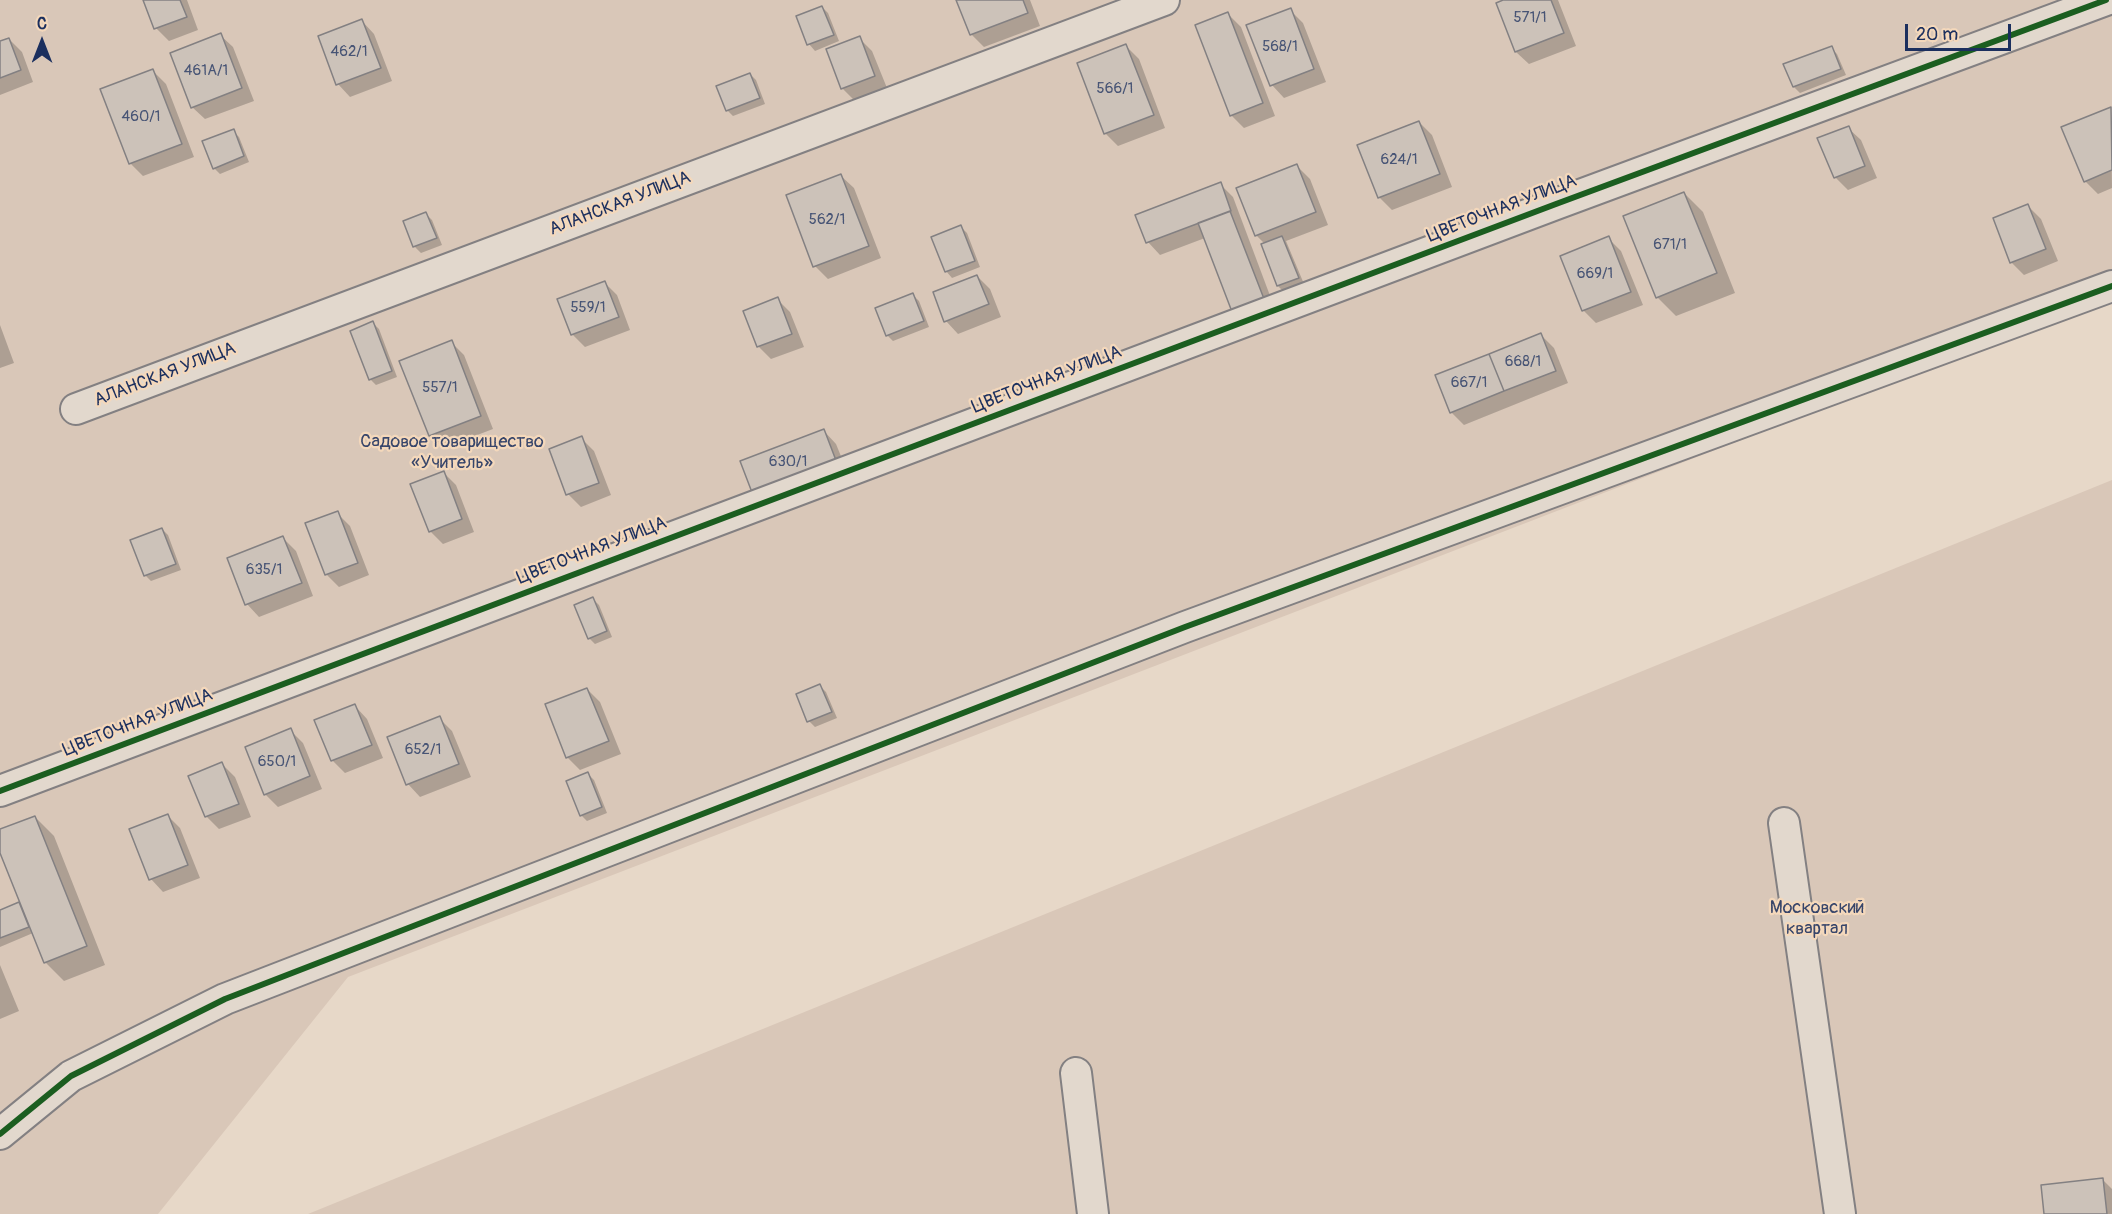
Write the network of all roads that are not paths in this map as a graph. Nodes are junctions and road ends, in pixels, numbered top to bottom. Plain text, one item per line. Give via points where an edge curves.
1 (1164, 0) edge
2 (2106, 0) edge
3 (2112, 286) edge
4 (76, 408) dead end
5 (0, 791) edge
6 (1784, 823) dead end
7 (1076, 1073) dead end
8 (0, 1134) edge
9 (1093, 1214) edge
10 (1840, 1214) edge

1 - 4 street, АЛАНСКАЯ УЛИЦА
2 - 5 street, ЦВЕТОЧНАЯ УЛИЦА
3 - 8 street via 1185,627 225,999 71,1076
6 - 10 street
7 - 9 street

